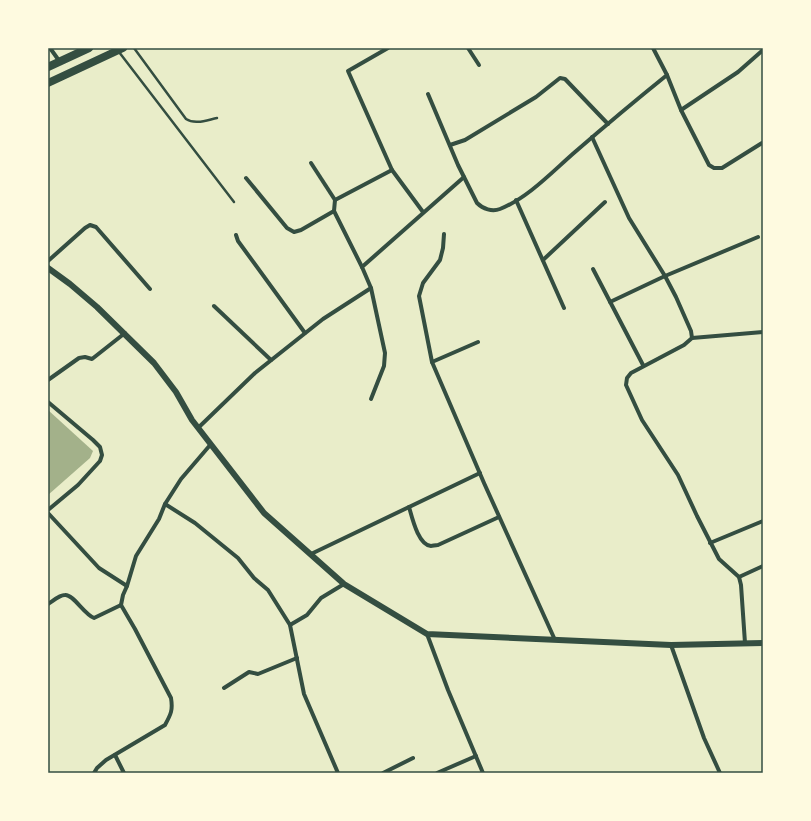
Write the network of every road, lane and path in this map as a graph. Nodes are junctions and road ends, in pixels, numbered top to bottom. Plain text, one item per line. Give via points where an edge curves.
1 (50, 48) edge
2 (89, 48) edge
3 (134, 48) edge
4 (388, 48) edge
5 (468, 48) edge
6 (653, 48) edge
7 (120, 49) edge
8 (763, 50) edge
9 (60, 62) junction
10 (479, 65) dead end
11 (48, 67) edge
12 (667, 75) junction
13 (48, 83) edge
14 (428, 94) dead end
15 (681, 110) junction
16 (217, 118) dead end
17 (608, 124) junction
18 (592, 137) junction
19 (762, 143) dead end
20 (450, 145) junction
21 (312, 163) dead end
22 (392, 170) junction
23 (464, 177) junction
24 (246, 178) dead end
25 (335, 200) junction
26 (516, 200) junction
27 (234, 202) dead end
28 (605, 202) dead end
29 (334, 211) junction
30 (423, 212) junction
31 (444, 234) dead end
32 (236, 236) dead end
33 (758, 237) dead end
34 (543, 260) junction
35 (48, 261) edge
36 (362, 267) junction
37 (48, 268) edge
38 (593, 269) dead end
39 (665, 276) junction
40 (371, 288) junction
41 (150, 289) dead end
42 (610, 302) junction
43 (214, 306) dead end
44 (564, 308) dead end
45 (763, 332) edge
46 (125, 333) junction
47 (305, 333) junction
48 (692, 338) junction
49 (478, 342) dead end
50 (271, 360) junction
51 (432, 362) junction
52 (643, 365) junction
53 (48, 380) edge
54 (371, 399) dead end
55 (48, 402) edge
56 (198, 428) junction
57 (211, 444) junction
58 (480, 473) junction
59 (165, 504) junction
60 (409, 507) junction
61 (48, 510) edge
62 (48, 513) edge
63 (499, 517) junction
64 (763, 521) edge
65 (710, 543) junction
66 (311, 554) junction
67 (763, 566) edge
68 (739, 577) junction
69 (344, 584) junction
70 (127, 586) junction
71 (48, 604) edge
72 (121, 605) junction
73 (290, 625) junction
74 (427, 634) junction
75 (555, 640) junction
76 (745, 643) junction
77 (763, 643) edge
78 (671, 645) junction
79 (297, 658) junction
80 (224, 688) dead end
81 (115, 755) junction
82 (476, 756) junction
83 (413, 758) dead end
84 (94, 773) edge
85 (124, 773) edge
86 (338, 773) edge
87 (383, 773) edge
88 (437, 773) edge
89 (483, 773) edge
90 (720, 773) edge

1 - 9 street
2 - 9 main road
3 - 16 lane via 186,119 195,122
4 - 22 street via 348,71
5 - 10 street
6 - 12 street
7 - 13 main road
7 - 27 lane
8 - 15 street via 738,72
9 - 11 main road
12 - 15 street
12 - 17 street
14 - 20 street
15 - 19 street via 709,165 714,168 722,168
17 - 18 street
17 - 20 street via 565,78 560,78 536,97 465,140
18 - 26 street
18 - 39 street via 628,218
20 - 23 street
21 - 25 street
22 - 25 street
22 - 30 street
23 - 26 street via 481,208 498,209
23 - 30 street
24 - 29 street via 287,228 294,232
25 - 29 street
26 - 34 street
28 - 34 street
29 - 36 street
30 - 36 street
31 - 51 street via 440,260 423,283 419,296
32 - 47 street
33 - 39 street
34 - 44 street
35 - 41 street via 90,225 96,227
36 - 40 street
37 - 46 street
38 - 42 street
39 - 42 street
39 - 48 street
40 - 47 street
40 - 54 street via 385,353 384,366
42 - 52 street
43 - 50 street
45 - 48 street
46 - 53 street via 92,359 79,358
46 - 56 street via 176,392
47 - 50 street
48 - 52 street via 684,345
49 - 51 street
50 - 56 street
51 - 58 street
52 - 65 street via 627,378 626,385 630,396 642,420 678,475
55 - 61 street via 93,440 100,447 102,455 100,461 78,485
56 - 57 street
57 - 59 street via 181,479
57 - 66 street via 264,513
58 - 60 street
58 - 63 street
59 - 70 street via 159,519 136,556
59 - 73 street via 195,523 238,558 254,578 268,590
60 - 63 street via 419,537 431,546
60 - 66 street
62 - 70 street via 99,568
63 - 75 street
64 - 65 street
65 - 68 street via 720,559
66 - 69 street
67 - 68 street
68 - 76 street
69 - 73 street via 321,598 307,615
69 - 74 street
70 - 72 street
71 - 72 street via 58,597 70,596 88,616 94,618
72 - 81 street via 171,698 172,708 165,725
73 - 79 street
74 - 75 street
74 - 82 street
75 - 78 street
76 - 77 street
76 - 78 street
78 - 90 street via 704,738
79 - 80 street via 258,674 249,672
79 - 86 street via 304,694
81 - 84 street
81 - 85 street
82 - 88 street
82 - 89 street
83 - 87 street

